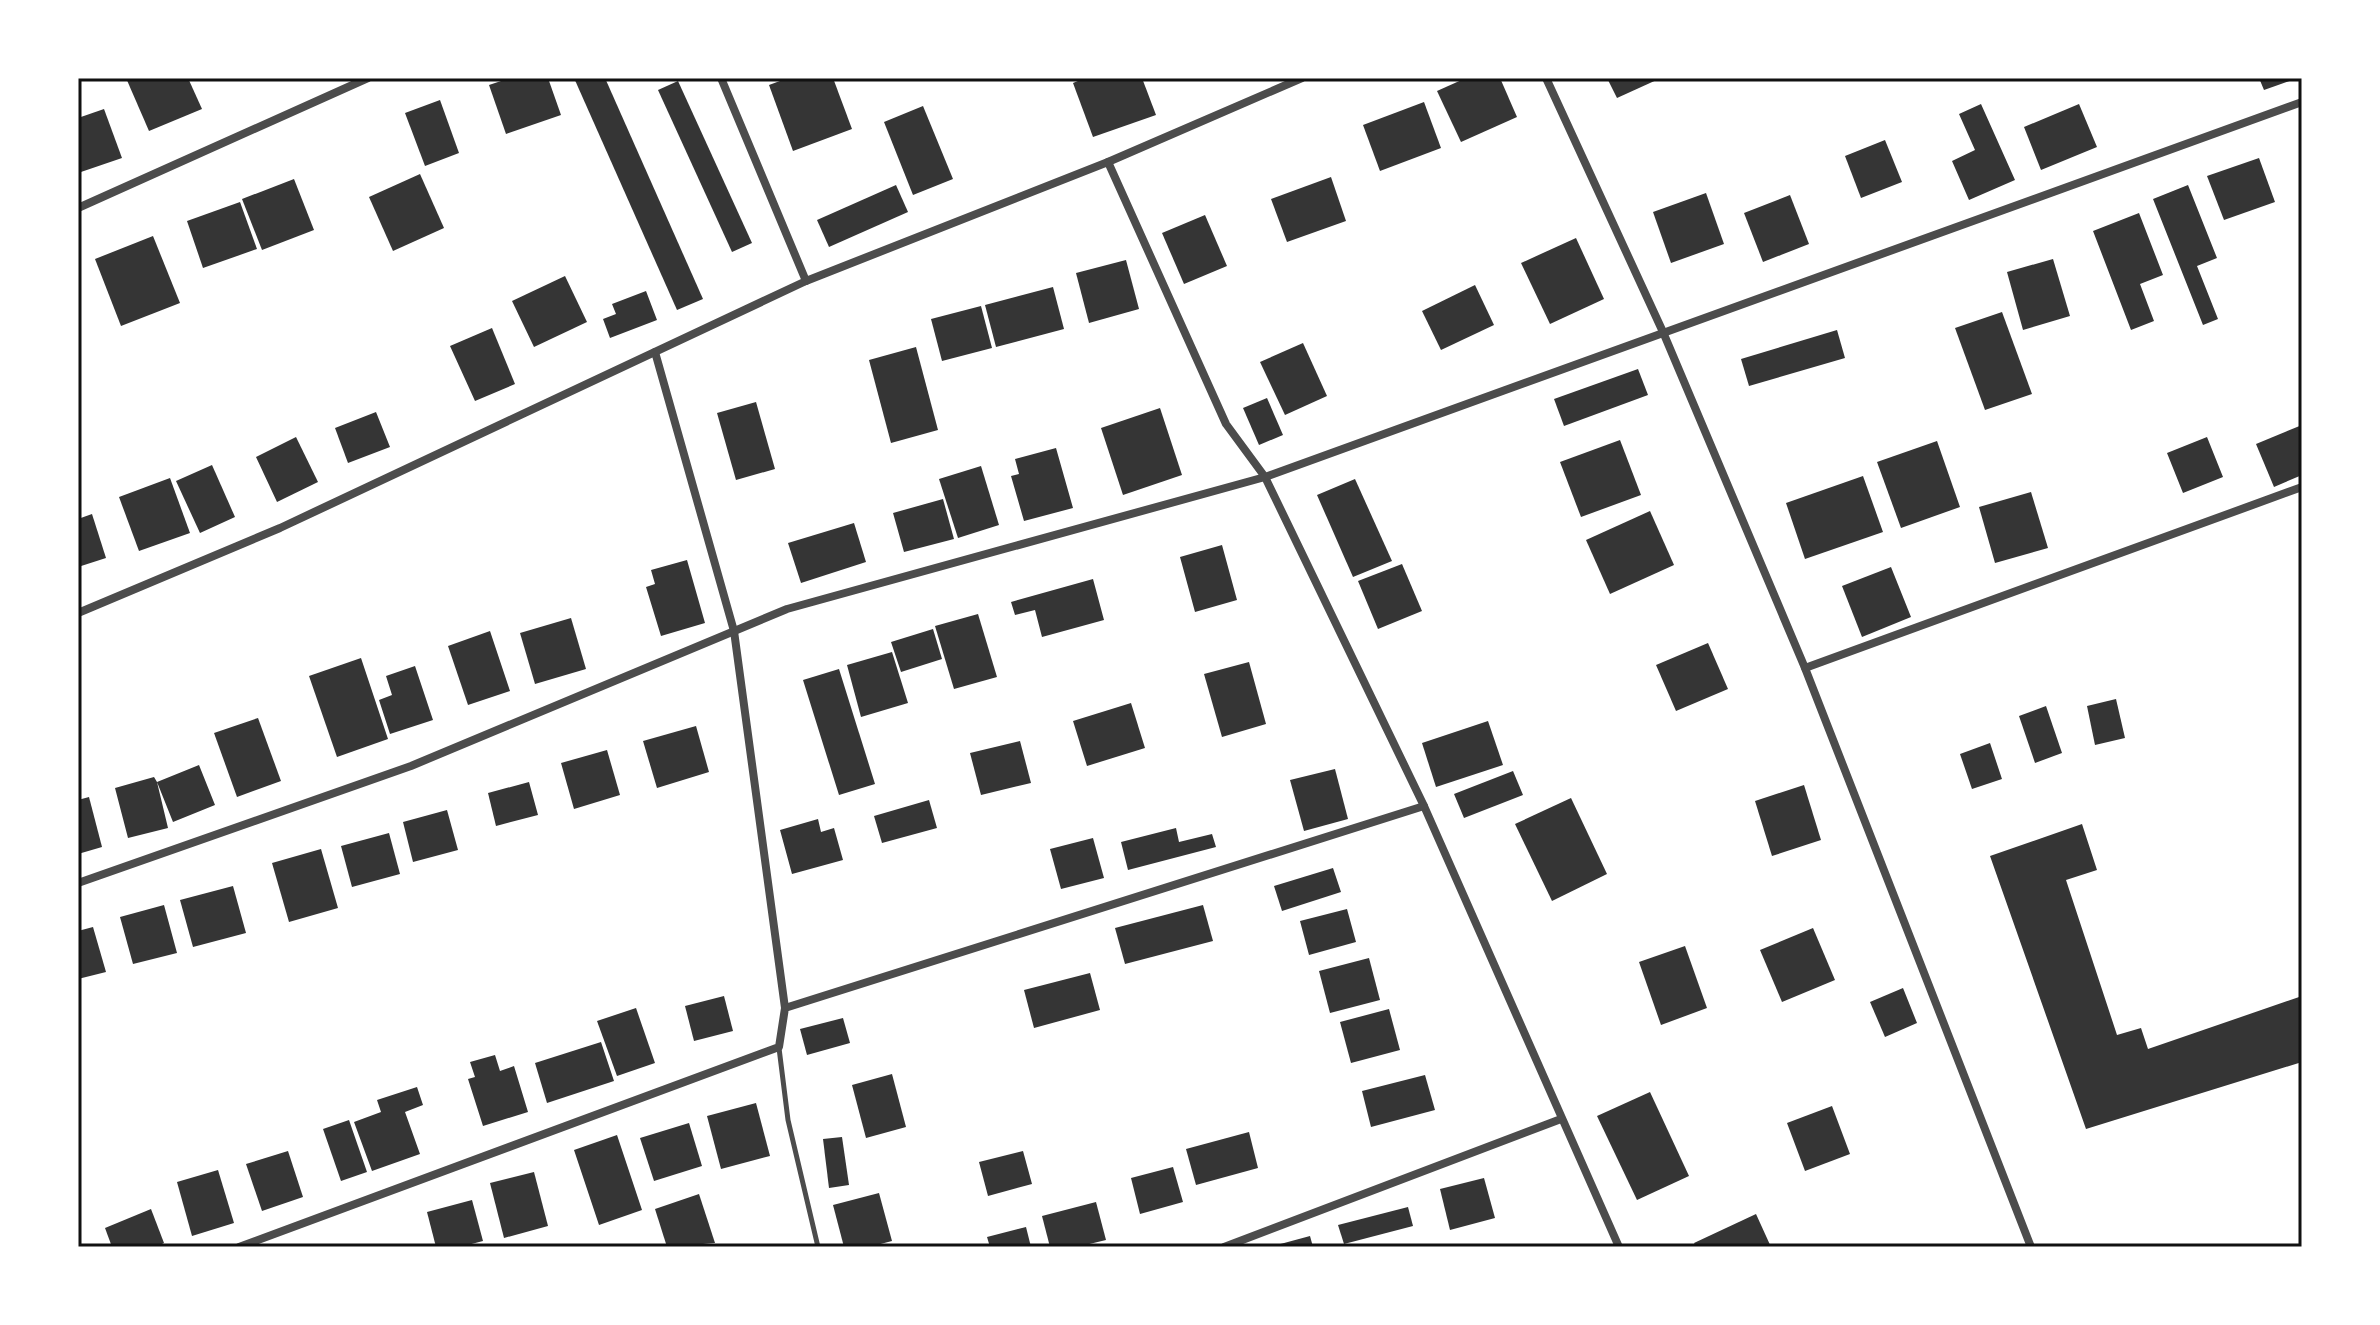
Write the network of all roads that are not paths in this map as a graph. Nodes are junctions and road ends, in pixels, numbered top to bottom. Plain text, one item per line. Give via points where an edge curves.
1 (368, 78) edge
2 (721, 78) edge
3 (1302, 78) edge
4 (1546, 78) edge
5 (2302, 102) edge
6 (1108, 162) junction
7 (78, 208) edge
8 (806, 281) junction
9 (1663, 332) junction
10 (655, 352) junction
11 (1265, 477) junction
12 (2302, 487) edge
13 (78, 613) edge
14 (734, 631) junction
15 (1805, 668) junction
16 (1424, 806) junction
17 (78, 883) edge
18 (785, 1008) junction
19 (779, 1047) junction
20 (1561, 1119) junction
21 (239, 1247) edge
22 (818, 1247) edge
23 (1224, 1247) edge
24 (1619, 1247) edge
25 (2031, 1247) edge

1 - 7 street
2 - 8 street
3 - 6 street
4 - 9 street
5 - 9 street
6 - 8 street
6 - 11 street via 1226,424
8 - 10 street
9 - 11 street
9 - 15 street
10 - 13 street via 280,528
10 - 14 street
11 - 14 street via 787,609
11 - 16 street
12 - 15 street
14 - 17 street via 411,766
14 - 18 street
15 - 25 street
16 - 18 street
16 - 20 street
18 - 19 street
19 - 21 street
19 - 22 lane via 788,1120
20 - 23 street
20 - 24 street

